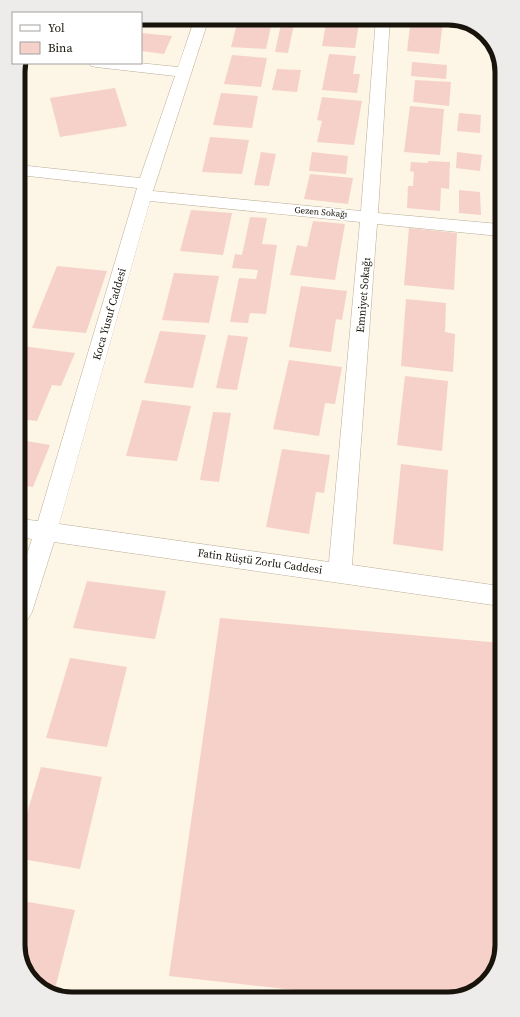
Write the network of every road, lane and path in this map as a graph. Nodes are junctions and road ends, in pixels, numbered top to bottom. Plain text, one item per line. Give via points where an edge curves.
1 (200, 25) edge
2 (383, 25) edge
3 (106, 64) edge
4 (184, 72) junction
5 (25, 171) edge
6 (145, 189) junction
7 (369, 216) junction
8 (495, 230) edge
9 (25, 529) edge
10 (46, 531) junction
11 (340, 573) junction
12 (495, 595) edge
13 (25, 596) edge

1 - 4 street, Koca Yusuf Caddesi
2 - 7 street, Emniyet Sokağı
3 - 4 street
4 - 6 street, Koca Yusuf Caddesi
5 - 6 street, Gezen Sokağı
6 - 7 street, Gezen Sokağı
6 - 10 street, Koca Yusuf Caddesi
7 - 8 street, Gezen Sokağı
7 - 11 street, Emniyet Sokağı
9 - 10 street, Fatin Rüştü Zorlu Caddesi
10 - 11 street, Fatin Rüştü Zorlu Caddesi
10 - 13 street, Koca Yusuf Caddesi
11 - 12 street, Fatin Rüştü Zorlu Caddesi

